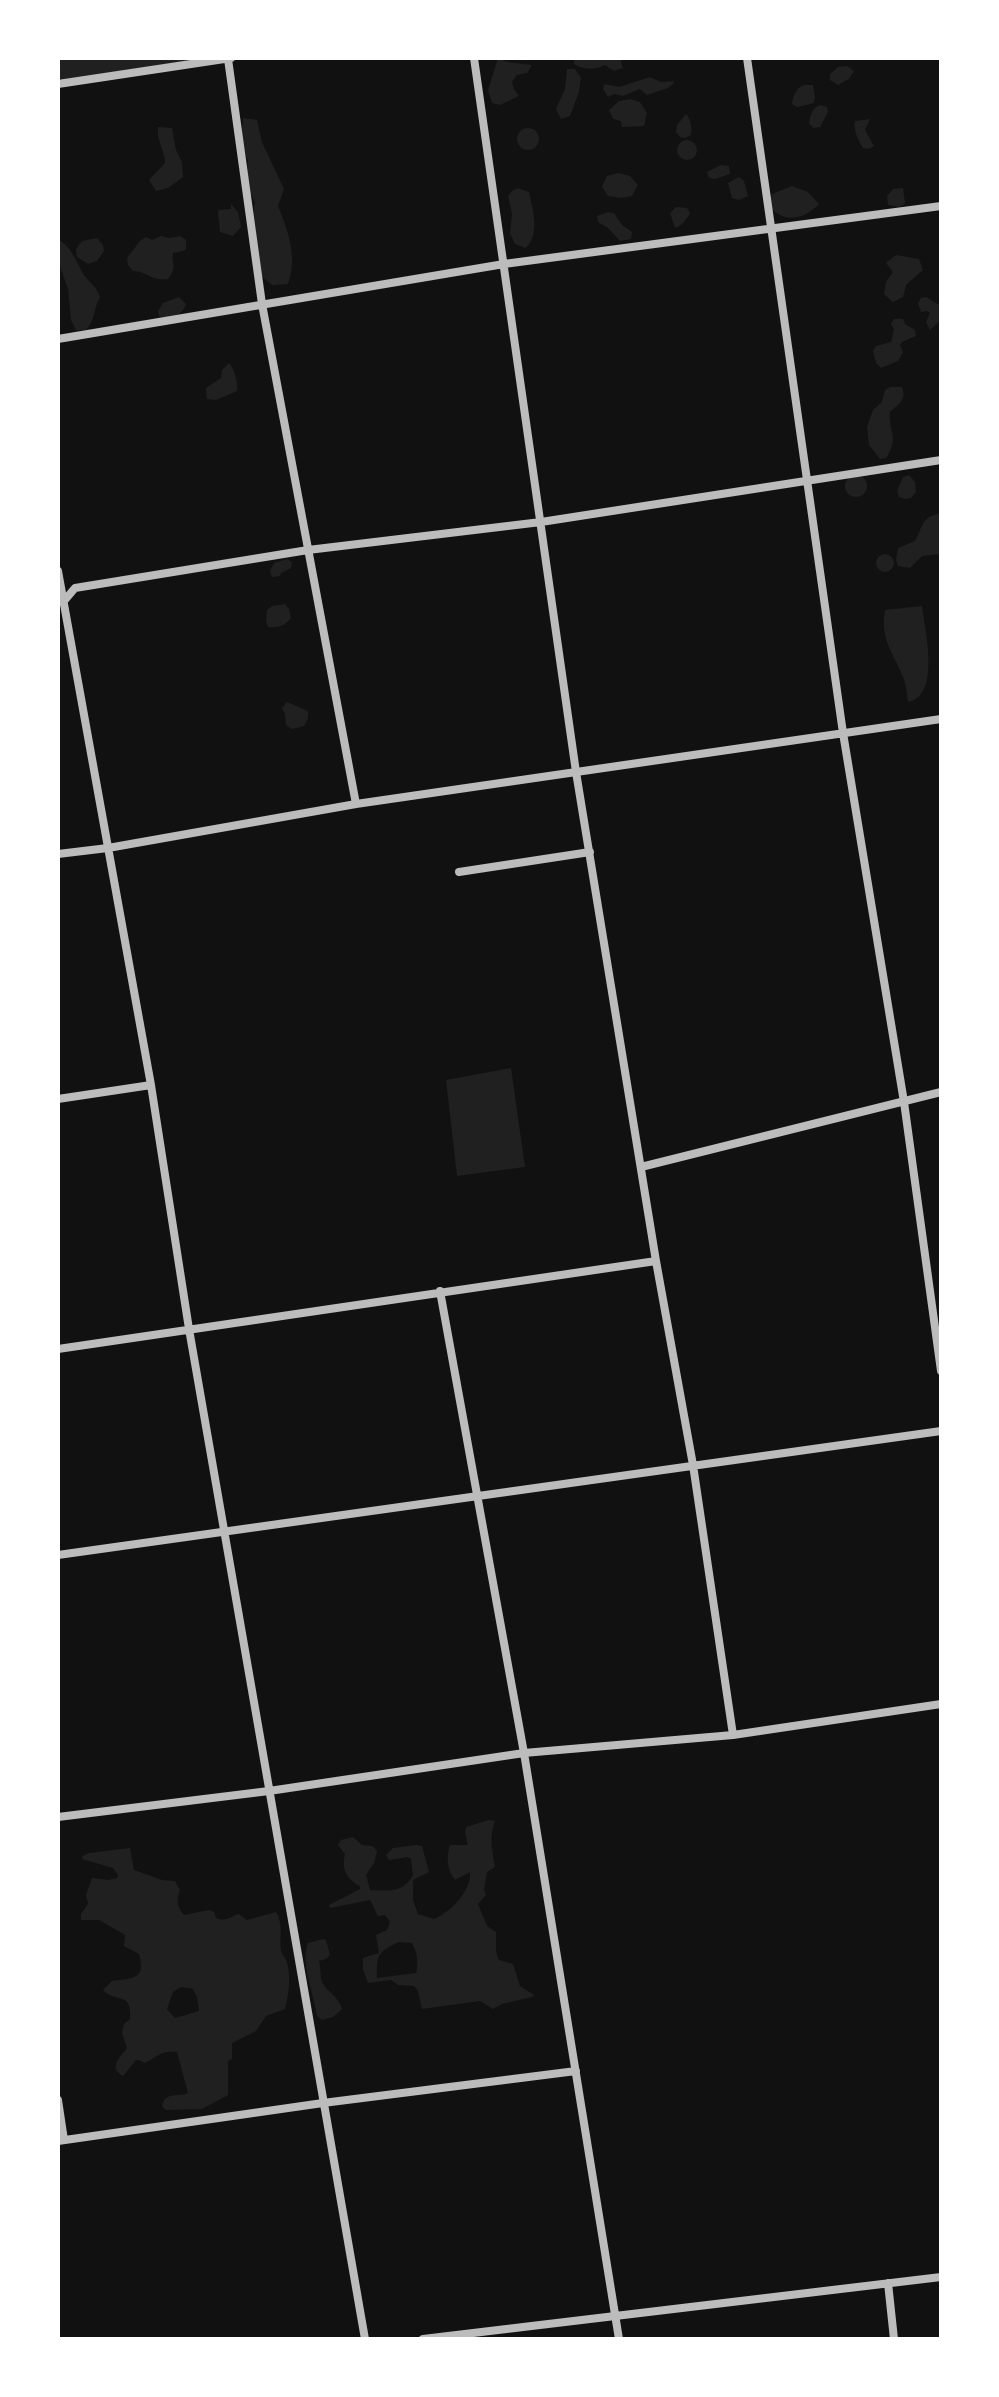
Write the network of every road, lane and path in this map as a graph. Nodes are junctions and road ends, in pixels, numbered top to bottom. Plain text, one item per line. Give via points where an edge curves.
1 (230, 58) edge
2 (474, 58) edge
3 (747, 58) edge
4 (58, 84) edge
5 (941, 206) edge
6 (770, 229) junction
7 (504, 264) junction
8 (262, 304) junction
9 (58, 339) edge
10 (941, 460) edge
11 (809, 481) junction
12 (541, 522) junction
13 (308, 550) junction
14 (58, 576) edge
15 (75, 588) junction
16 (61, 601) edge
17 (941, 719) edge
18 (843, 733) junction
19 (576, 772) junction
20 (356, 804) junction
21 (108, 848) junction
22 (590, 852) junction
23 (58, 854) edge
24 (459, 872) dead end
25 (151, 1085) junction
26 (941, 1092) edge
27 (58, 1099) edge
28 (904, 1102) junction
29 (641, 1167) junction
30 (656, 1261) junction
31 (440, 1291) junction
32 (189, 1329) junction
33 (58, 1349) edge
34 (941, 1371) edge
35 (941, 1431) edge
36 (693, 1465) junction
37 (478, 1495) junction
38 (224, 1531) junction
39 (58, 1555) edge
40 (941, 1704) edge
41 (733, 1735) junction
42 (524, 1753) junction
43 (269, 1791) junction
44 (58, 1817) edge
45 (576, 2071) junction
46 (58, 2100) edge
47 (323, 2103) junction
48 (61, 2140) edge
49 (941, 2277) edge
50 (888, 2283) junction
51 (615, 2314) junction
52 (365, 2339) edge
53 (423, 2339) edge
54 (619, 2339) edge
55 (894, 2339) edge

1 - 4 street
1 - 8 street
2 - 7 street
3 - 6 street
5 - 6 street
6 - 7 street
6 - 11 street
7 - 8 street
7 - 12 street
8 - 9 street
8 - 13 street
10 - 11 street
11 - 12 street
11 - 18 street
12 - 13 street
12 - 19 street
13 - 15 street
13 - 20 street
14 - 15 street
14 - 16 street
15 - 16 street
16 - 21 street
17 - 18 street
18 - 19 street
18 - 28 street
19 - 20 street
19 - 22 street
20 - 21 street
21 - 23 street
21 - 25 street
22 - 24 street
22 - 29 street
25 - 27 street
25 - 32 street
26 - 28 street
28 - 29 street
28 - 34 street
29 - 30 street
30 - 31 street
30 - 36 street
31 - 32 street
31 - 37 street
32 - 33 street
32 - 38 street
35 - 36 street
36 - 37 street
36 - 41 street
37 - 38 street
37 - 42 street
38 - 39 street
38 - 43 street
40 - 41 street
41 - 42 street
42 - 43 street
42 - 45 street
43 - 44 street
43 - 47 street
45 - 47 street
45 - 51 street
46 - 48 street
47 - 48 street
47 - 52 street
49 - 50 street
50 - 51 street
50 - 55 street
51 - 53 street
51 - 54 street

